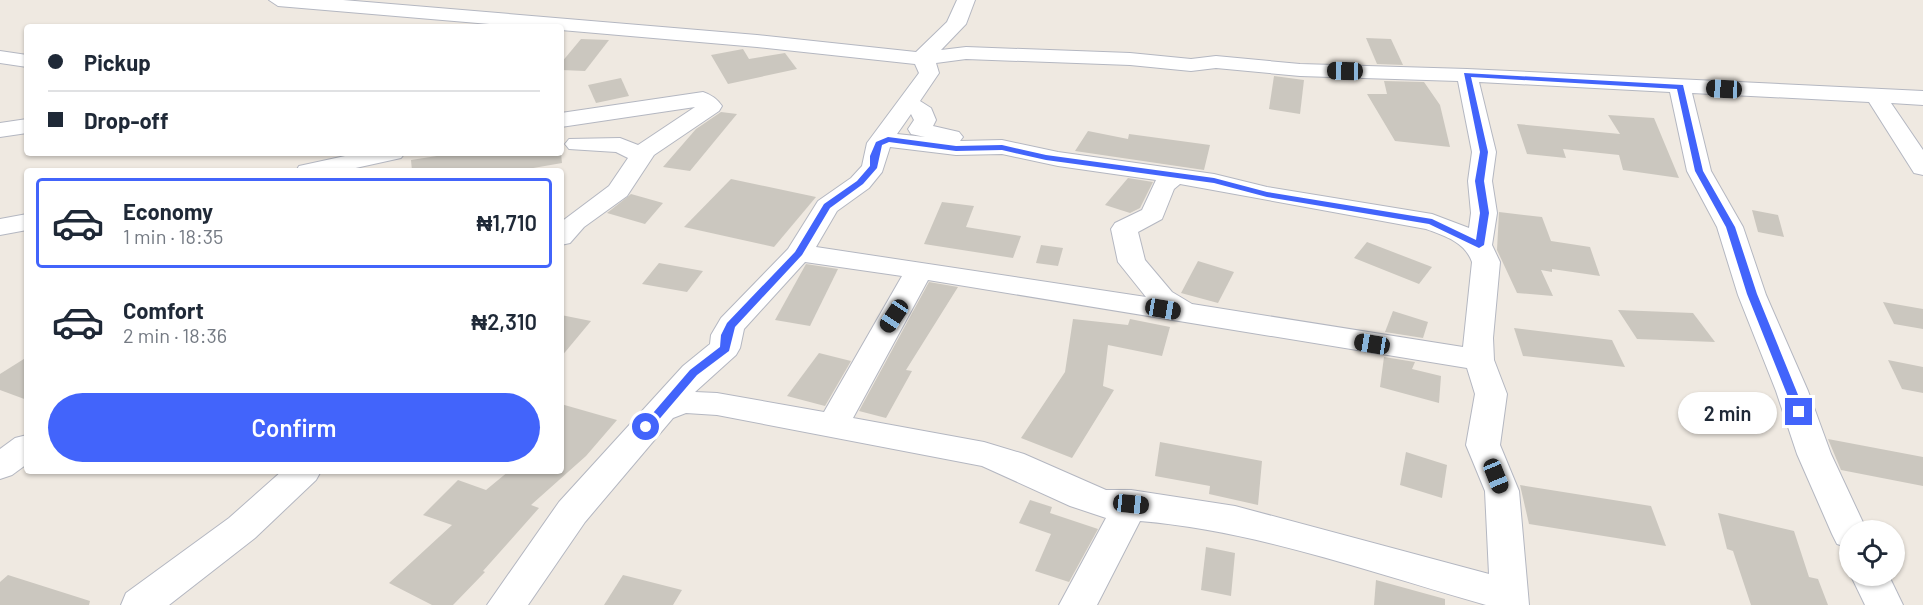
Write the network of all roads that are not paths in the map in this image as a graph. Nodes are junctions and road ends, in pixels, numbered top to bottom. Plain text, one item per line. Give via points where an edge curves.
1 (278, 0) edge
2 (966, 0) edge
3 (375, 10) junction
4 (354, 24) edge
5 (552, 24) edge
6 (564, 25) edge
7 (0, 57) edge
8 (921, 59) junction
9 (24, 61) edge
10 (1467, 75) junction
11 (1680, 87) junction
12 (1876, 96) junction
13 (1923, 98) edge
14 (908, 102) junction
15 (564, 120) edge
16 (24, 126) edge
17 (0, 130) edge
18 (879, 143) junction
19 (577, 144) dead end
20 (968, 148) junction
21 (380, 156) edge
22 (643, 156) junction
23 (327, 168) edge
24 (1923, 168) edge
25 (1174, 176) junction
26 (24, 223) edge
27 (0, 227) edge
28 (564, 234) edge
29 (1479, 245) junction
30 (799, 253) junction
31 (919, 270) junction
32 (1186, 313) junction
33 (1479, 360) junction
34 (661, 410) junction
35 (833, 425) junction
36 (24, 449) edge
37 (0, 466) edge
38 (300, 474) edge
39 (1131, 504) junction
40 (1844, 520) edge
41 (1875, 586) edge
42 (1509, 600) edge
43 (140, 605) edge
44 (506, 605) edge
45 (1078, 605) edge
46 (1884, 605) edge

1 - 3 street
2 - 8 street via 956,24
3 - 4 street
3 - 5 street
6 - 8 street
7 - 9 street
8 - 10 street via 966,53
8 - 14 street via 929,73
10 - 11 street
10 - 29 street via 1484,152 1480,181 1484,213
11 - 12 street
11 - 40 street via 1699,171 1730,227 1814,454
12 - 13 street
12 - 24 street
14 - 18 street
14 - 20 street via 923,113 925,120 919,129 940,133
15 - 22 street via 682,100 708,102 711,106 704,113
16 - 17 street
18 - 20 street via 888,140
18 - 30 street via 874,166 860,183 827,206
19 - 22 street via 620,145
20 - 25 street via 1002,147
21 - 23 street
22 - 28 street via 618,191
25 - 29 street via 1432,222
25 - 32 street via 1163,188 1153,214 1124,229 1132,262 1162,298
26 - 27 street
29 - 33 street via 1486,262
30 - 31 street
30 - 34 street via 731,325 725,348 694,373
31 - 32 street
31 - 35 street
32 - 33 street
33 - 42 street via 1491,394 1483,445 1502,491
34 - 35 street via 684,402 717,404
34 - 44 street via 572,512
35 - 39 street via 984,454 1106,504
36 - 37 street
38 - 43 street via 242,528
39 - 42 street via 1235,520
39 - 45 street
41 - 46 street

